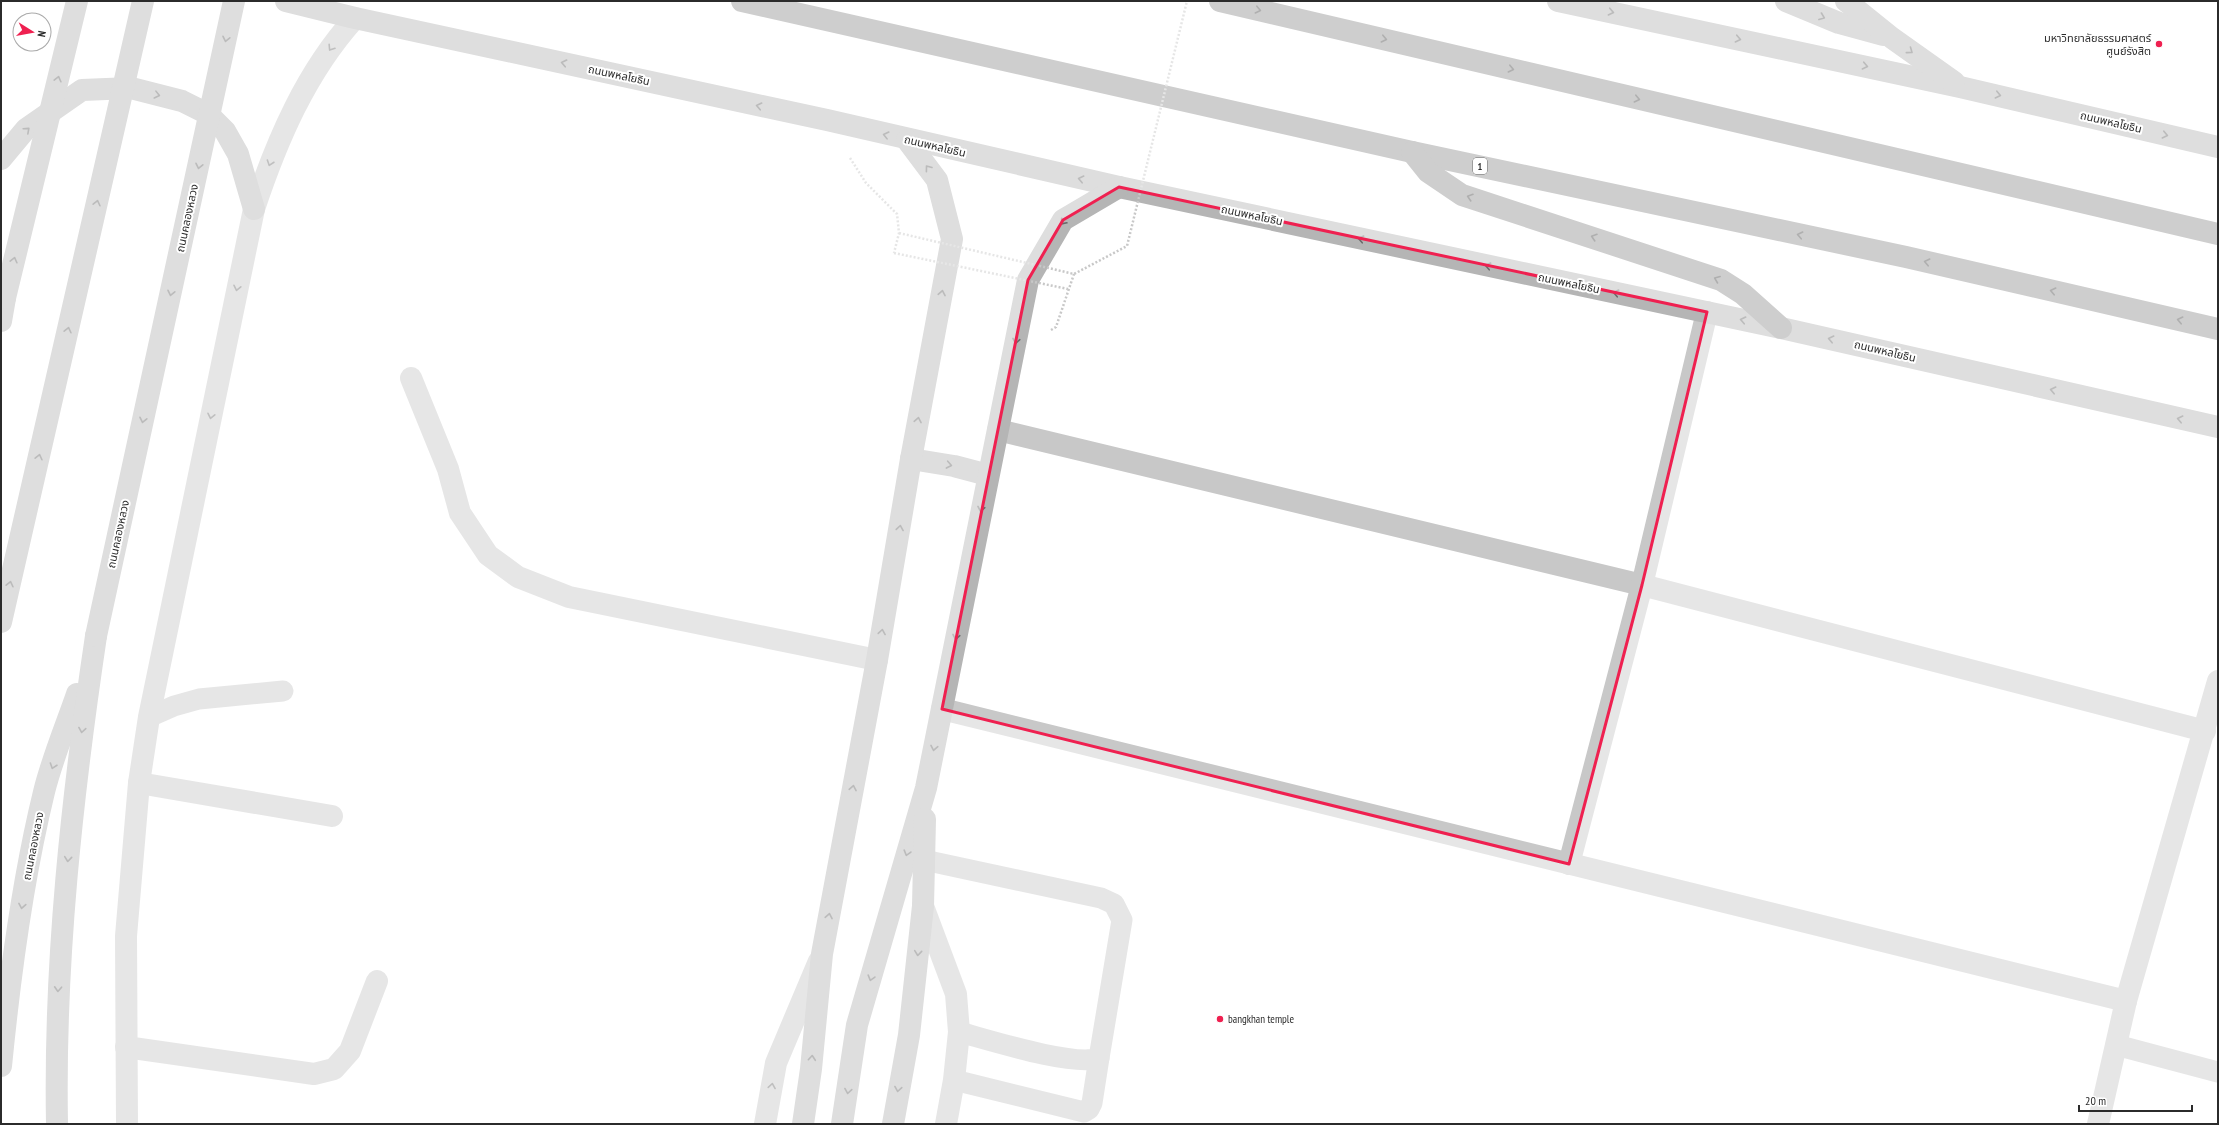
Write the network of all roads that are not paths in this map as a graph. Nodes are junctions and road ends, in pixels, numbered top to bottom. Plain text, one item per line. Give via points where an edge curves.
1 (77, 1) edge
2 (143, 1) edge
3 (234, 1) edge
4 (286, 1) edge
5 (742, 1) edge
6 (1220, 1) edge
7 (1786, 1) edge
8 (1846, 1) edge
9 (1566, 2) edge
10 (355, 18) junction
11 (1892, 38) junction
12 (1960, 86) junction
13 (906, 140) junction
14 (2218, 147) edge
15 (1412, 152) junction
16 (1, 159) edge
17 (1119, 187) junction
18 (254, 209) junction
19 (2218, 234) edge
20 (3, 305) edge
21 (1707, 312) junction
22 (1, 320) edge
23 (1781, 328) junction
24 (2218, 329) edge
25 (411, 378) dead end
26 (2218, 427) edge
27 (998, 430) junction
28 (911, 459) junction
29 (988, 476) junction
30 (1642, 585) junction
31 (1, 622) edge
32 (96, 636) junction
33 (877, 660) junction
34 (2218, 681) edge
35 (283, 691) dead end
36 (942, 709) junction
37 (149, 717) junction
38 (2212, 732) edge
39 (139, 783) junction
40 (926, 788) junction
41 (332, 816) dead end
42 (924, 860) junction
43 (1570, 864) junction
44 (923, 906) junction
45 (822, 954) junction
46 (377, 981) dead end
47 (2126, 1001) junction
48 (959, 1032) junction
49 (2116, 1045) junction
50 (126, 1047) junction
51 (1099, 1058) junction
52 (1, 1066) edge
53 (2218, 1072) edge
54 (954, 1080) junction
55 (57, 1124) edge
56 (127, 1124) edge
57 (765, 1124) edge
58 (803, 1124) edge
59 (842, 1124) edge
60 (893, 1124) edge
61 (946, 1124) edge
62 (2098, 1124) edge

20 -> 1 main road, bridge
31 -> 2 main road, bridge
3 -> 32 main road, ถนนคลองหลวง, bridge
4 - 10 main road, ถนนพหลโยธิน
5 - 15 highway, 1
6 -> 19 highway
7 -> 11 main road via 1839,23
8 - 11 main road
9 -> 12 main road, ถนนพหลโยธิน
13 -> 10 main road, ถนนพหลโยธิน via 827,120
10 -> 18 street via 338,38 306,86 273,152
11 -> 12 main road
12 -> 14 main road, ถนนพหลโยธิน
17 -> 13 main road, ถนนพหลโยธิน
28 -> 13 main road via 952,239 937,180
23 -> 15 highway via 1743,294 1721,280 1462,195 1428,172
24 -> 15 highway, 1 via 1906,257
16 -> 18 main road via 26,129 82,90 131,88 182,101 212,118 225,131 238,154
21 -> 17 main road, ถนนพหลโยธิน
17 -> 27 main road via 1062,220 1028,280
18 -> 37 street
20 - 22 main road
23 -> 21 main road, ถนนพหลโยธิน
21 - 30 street
26 -> 23 main road, ถนนพหลโยธิน
25 - 33 street via 448,469 460,513 488,555 518,577 569,597
27 - 29 main road
27 - 30 street
28 -> 29 main road via 954,466
33 -> 28 main road
29 -> 36 main road
30 - 38 street
30 - 43 street
32 -> 52 main road, ถนนคลองหลวง via 45,790 35,831 11,965
32 -> 55 main road via 80,745 62,914 55,1048
45 -> 33 main road
34 - 38 street
35 - 37 lane via 199,699
36 -> 40 main road
36 - 43 street
37 - 39 street
38 - 47 street
39 - 41 street
39 - 50 street via 126,936
40 - 42 main road
40 -> 59 main road via 858,1025
42 - 44 main road
42 - 51 lane via 1101,898 1114,904 1122,920
43 - 47 street
44 - 48 street via 956,994
44 -> 60 main road via 909,1035
57 -> 45 street via 776,1063
58 -> 45 main road
46 - 50 street via 350,1051 334,1069 314,1074
47 - 49 street
48 - 51 lane via 1067,1059 1090,1061
48 - 54 street
49 - 53 lane
49 - 62 street
50 - 56 street
51 - 54 lane via 1092,1103 1084,1112
54 - 61 street

